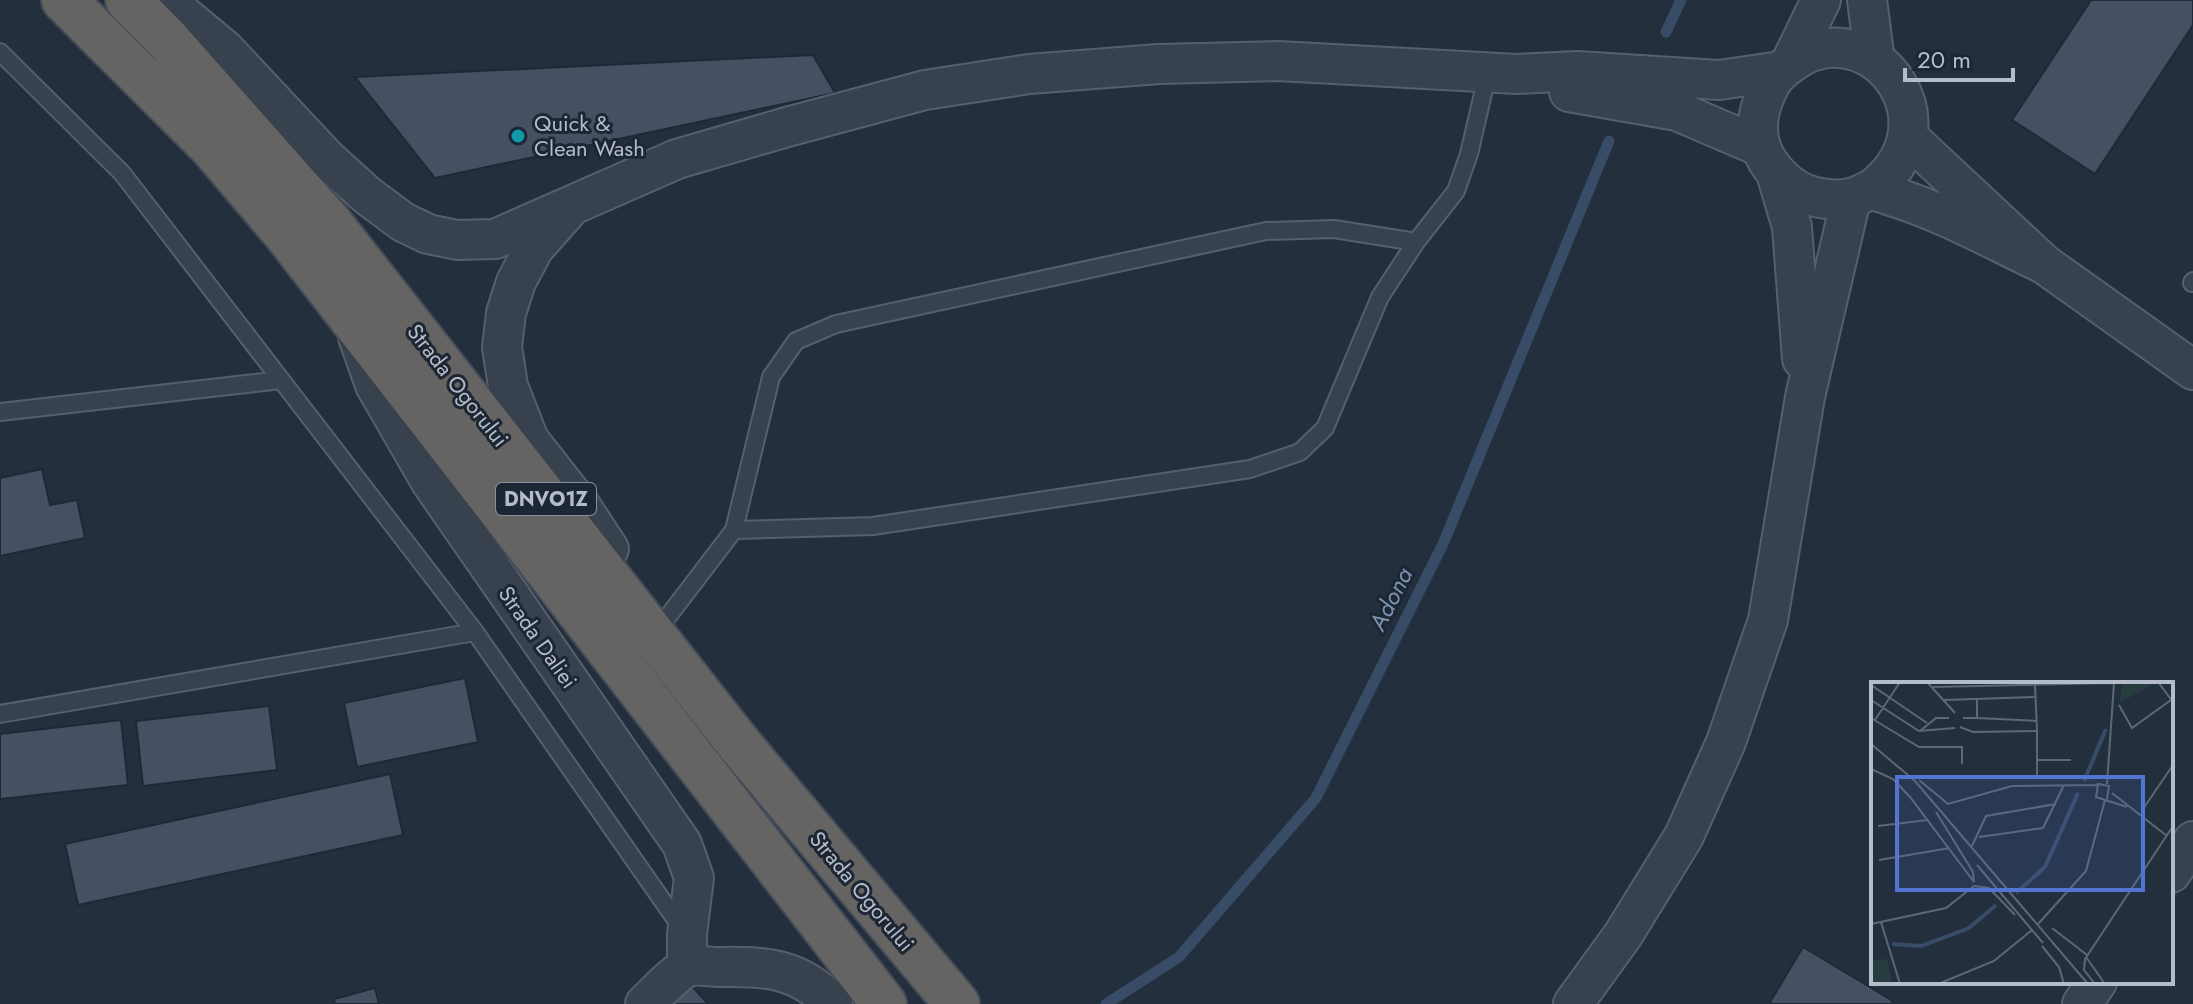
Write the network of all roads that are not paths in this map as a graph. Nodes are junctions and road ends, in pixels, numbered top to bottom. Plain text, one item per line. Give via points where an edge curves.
1 (64, 0) edge
2 (128, 0) edge
3 (161, 0) edge
4 (1821, 0) edge
5 (1867, 0) edge
6 (0, 52) edge
7 (1875, 61) junction
8 (1786, 67) junction
9 (1502, 73) junction
10 (1909, 138) junction
11 (1769, 160) junction
12 (1861, 194) junction
13 (571, 207) junction
14 (1416, 242) junction
15 (2044, 264) junction
16 (348, 311) junction
17 (2193, 370) edge
18 (281, 380) junction
19 (1805, 397) junction
20 (0, 412) edge
21 (734, 530) junction
22 (660, 627) junction
23 (475, 632) junction
24 (0, 714) edge
25 (739, 744) junction
26 (2193, 841) edge
27 (2173, 870) edge
28 (687, 951) junction
29 (2096, 984) edge
30 (645, 1004) edge
31 (833, 1004) edge
32 (884, 1004) edge
33 (957, 1004) edge
34 (1573, 1004) edge
35 (2082, 1004) edge

1 - 16 highway, Strada Ogorului / DNVO1Z via 212,147
2 - 25 highway, Strada Ogorului / DNVO1Z via 329,222
3 - 13 street via 225,50 327,159 403,222 457,240 495,239
4 - 8 street
5 - 7 street
6 - 18 lane via 122,173
7 - 8 street via 1832,49 1810,52
7 - 10 street via 1903,94
8 - 9 street via 1719,80 1577,71
8 - 11 street via 1763,96 1758,117
9 - 11 street via 1569,92 1677,111
9 - 13 street via 1278,61 1029,74 925,90 787,127 677,159
9 - 14 lane via 1456,191
10 - 12 street via 1889,177
10 - 15 street
11 - 12 street via 1800,192 1828,200
11 - 19 street via 1792,227
12 - 15 street via 1920,206
12 - 19 street
13 - 22 street via 534,248 516,282 502,347 508,386 529,440 580,505
14 - 21 lane via 1380,297 1325,428 1300,452 1250,469 873,526
14 - 21 lane via 1334,229 1266,231 836,324 796,341 771,377
15 - 17 street
16 - 28 street, Strada Daliei via 375,385 431,482 682,844 694,878
16 - 32 highway, Strada Ogorului / DNVO1Z
18 - 20 lane
18 - 23 lane
19 - 34 street via 1768,620 1726,742 1684,836
21 - 22 lane
22 - 25 street
23 - 24 lane
23 - 28 lane
25 - 33 highway, Strada Ogorului / DNVO1Z
26 - 27 street
28 - 30 street
28 - 31 street via 799,976
29 - 35 street

